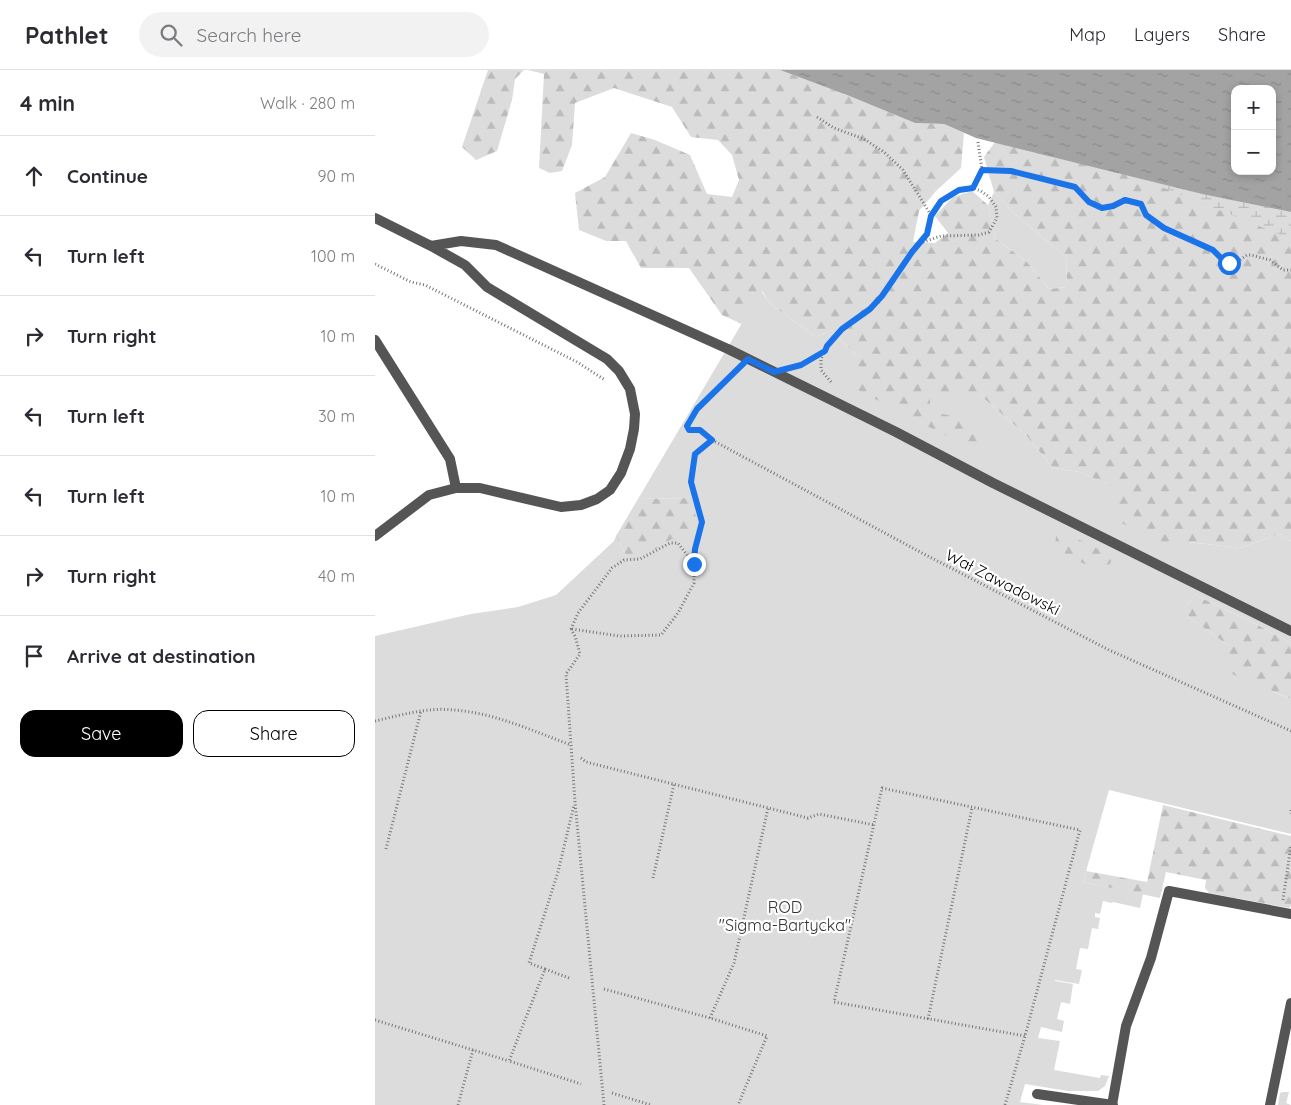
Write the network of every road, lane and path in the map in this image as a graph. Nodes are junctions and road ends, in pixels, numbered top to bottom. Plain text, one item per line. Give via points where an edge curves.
1 (817, 117) dead end
2 (978, 142) dead end
3 (982, 170) junction
4 (973, 188) junction
5 (931, 216) junction
6 (375, 218) edge
7 (921, 243) junction
8 (431, 246) junction
9 (375, 264) edge
10 (1291, 270) edge
11 (375, 340) edge
12 (825, 351) junction
13 (748, 359) junction
14 (774, 372) junction
15 (608, 382) dead end
16 (835, 386) dead end
17 (712, 440) junction
18 (456, 488) junction
19 (375, 536) edge
20 (694, 564) junction
21 (571, 629) junction
22 (1291, 631) edge
23 (421, 711) junction
24 (375, 721) edge
25 (1291, 731) edge
26 (571, 745) junction
27 (581, 758) dead end
28 (675, 784) junction
29 (575, 802) junction
30 (769, 808) junction
31 (972, 808) junction
32 (1291, 810) edge
33 (1291, 814) edge
34 (874, 825) junction
35 (1291, 846) edge
36 (387, 849) dead end
37 (653, 878) dead end
38 (1286, 913) edge
39 (545, 969) junction
40 (569, 978) dead end
41 (604, 989) dead end
42 (1291, 1003) edge
43 (710, 1018) junction
44 (928, 1019) junction
45 (375, 1020) edge
46 (1025, 1036) junction
47 (473, 1050) junction
48 (509, 1061) junction
49 (581, 1084) dead end
50 (612, 1093) dead end
51 (1037, 1094) dead end
52 (457, 1105) edge
53 (604, 1105) edge
54 (651, 1105) edge
55 (738, 1105) edge
56 (1005, 1105) edge
57 (1112, 1105) edge
58 (1269, 1105) edge

1 - 5 path via 884,152 903,170
2 - 3 path
3 - 4 path
3 - 10 path via 1011,171 1075,187 1089,202 1102,208 1125,200 1141,204 1146,215 1164,228 1213,250 1229,263 1251,254 1270,260 1283,270
4 - 5 path via 959,190 941,201
4 - 7 path via 989,197 996,207 997,218 989,232 941,236
5 - 7 path via 927,234
6 - 8 street
7 - 12 path via 882,296 842,329
8 - 13 street via 461,241 496,245
8 - 18 street via 465,265 487,287 607,359 630,390 635,414 635,429 621,473 610,490 597,499 561,507 480,488
9 - 15 path via 459,302 577,362
11 - 18 street via 450,459
12 - 14 path via 801,365
12 - 16 path via 821,370
13 - 14 street
13 - 17 path, Wał Zawadowski via 697,409 687,426 689,430 700,430
14 - 22 street
17 - 20 path via 695,454 691,482 702,522
17 - 25 path, Wał Zawadowski via 922,554 1109,650
18 - 19 street via 429,495
20 - 21 path via 694,582 678,613 661,635 619,636
20 - 21 path via 678,543 670,543 640,559 624,560 612,568 578,613
21 - 26 path via 580,654 566,674
23 - 24 path
23 - 26 path via 453,709 484,714
23 - 36 path
26 - 29 path
27 - 28 path via 586,762
28 - 30 path
28 - 37 path
29 - 39 path via 558,872 529,963
29 - 53 path
30 - 34 path via 809,818 819,814
30 - 43 path via 734,963
31 - 34 path via 882,788
31 - 44 path
31 - 46 path via 1080,830
32 - 33 path
34 - 44 path via 835,1002
35 - 38 path
38 - 57 street via 1169,891 1151,958 1126,1026
39 - 40 path
39 - 48 path
41 - 43 path
42 - 58 street
43 - 55 path via 767,1036
44 - 46 path
45 - 47 path
46 - 56 path
47 - 48 path
47 - 52 path
48 - 49 path
50 - 54 path
51 - 57 street

